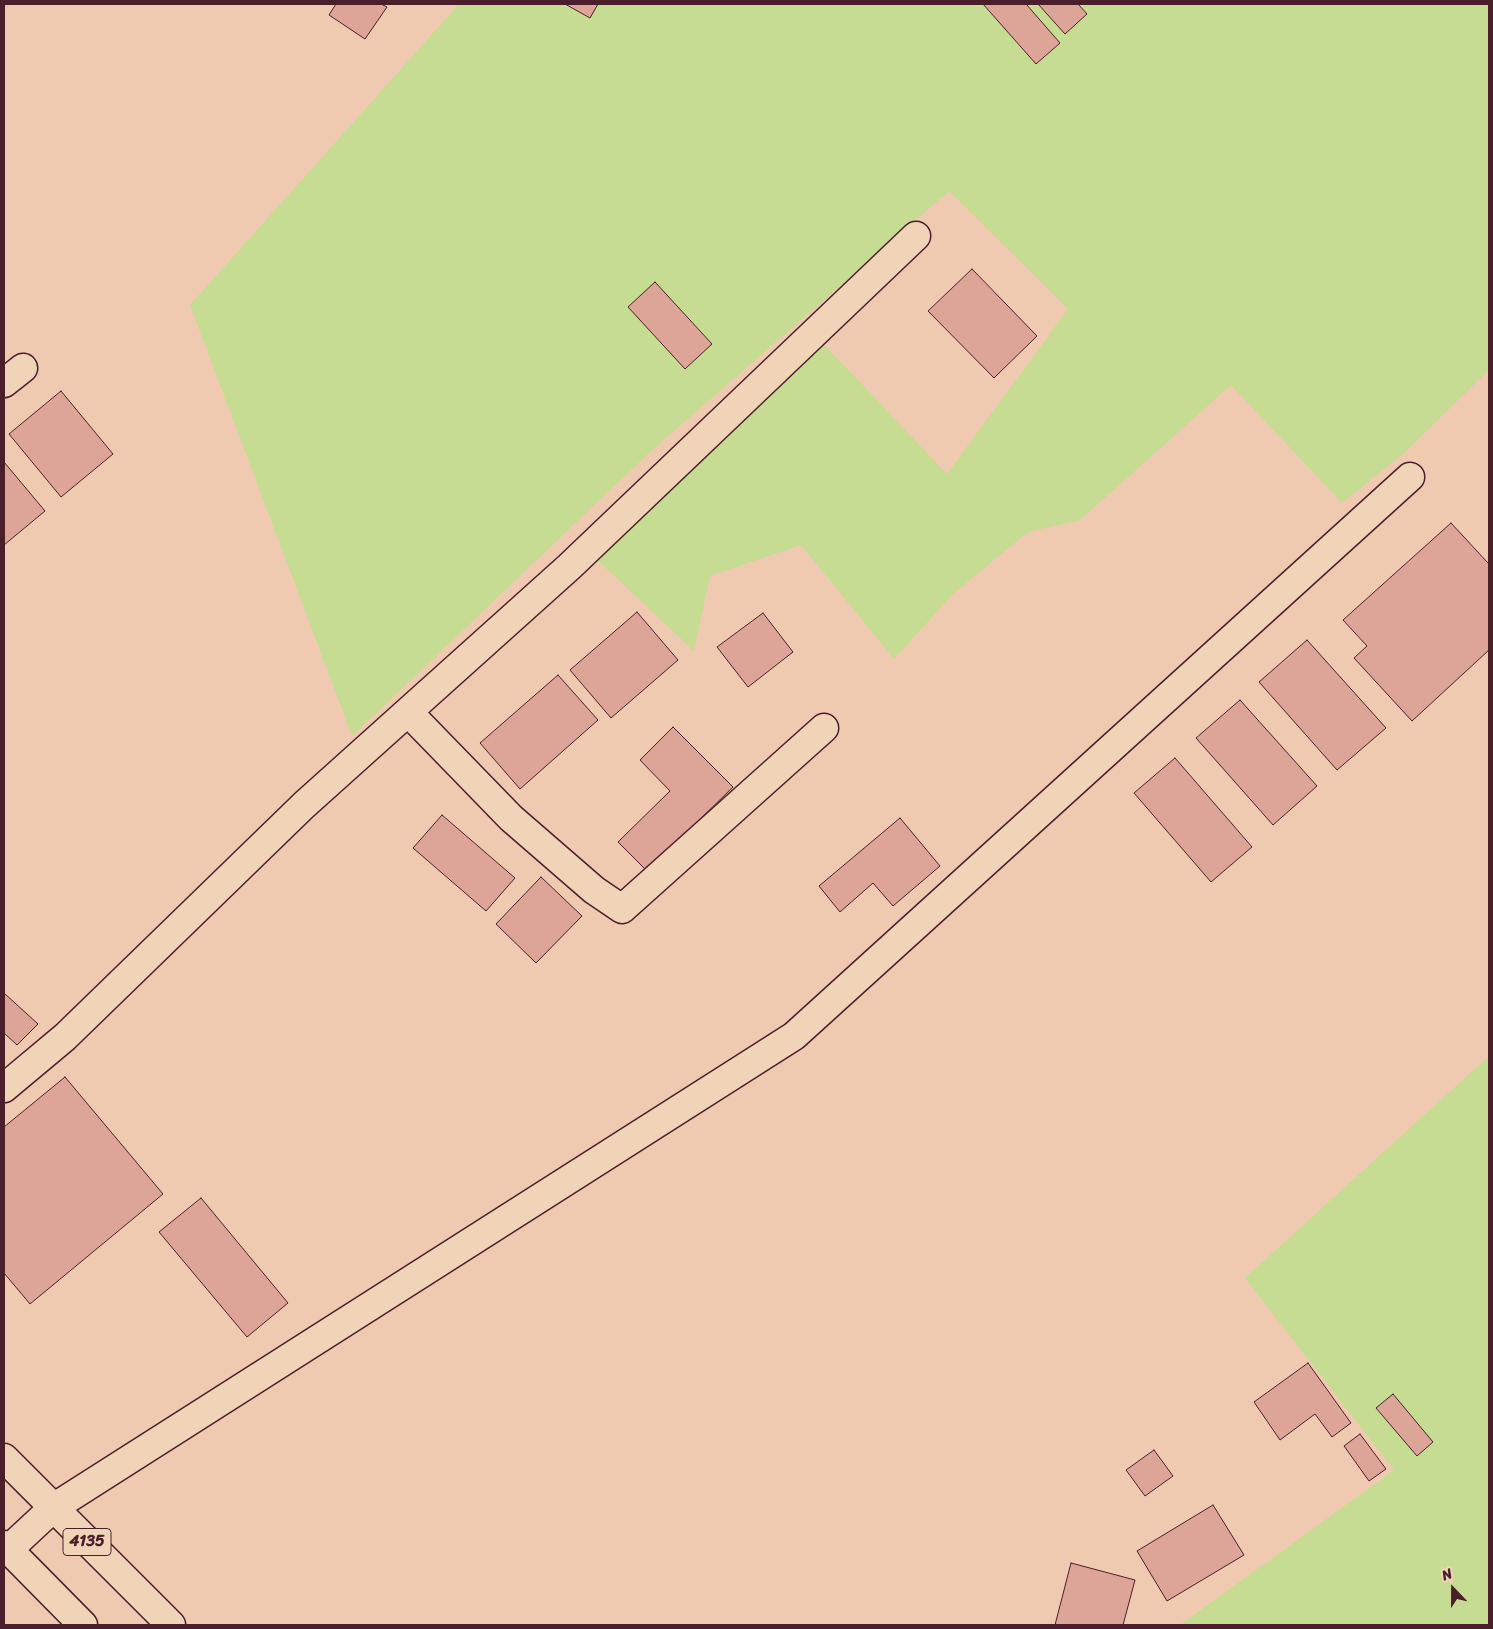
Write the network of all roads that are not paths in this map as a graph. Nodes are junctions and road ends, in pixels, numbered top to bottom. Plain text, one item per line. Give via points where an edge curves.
1 (916, 236) dead end
2 (1410, 477) dead end
3 (408, 712) junction
4 (824, 728) dead end
5 (4, 1088) edge
6 (4, 1458) edge
7 (53, 1508) junction
8 (6, 1548) edge
9 (83, 1625) edge
10 (171, 1625) edge

1 - 3 street via 569,567
2 - 7 street via 794,1036
3 - 4 street via 511,818 594,890 622,908
3 - 5 street via 304,806 65,1037
6 - 7 street, 4135
7 - 8 street
7 - 10 street, 4135
8 - 9 street

